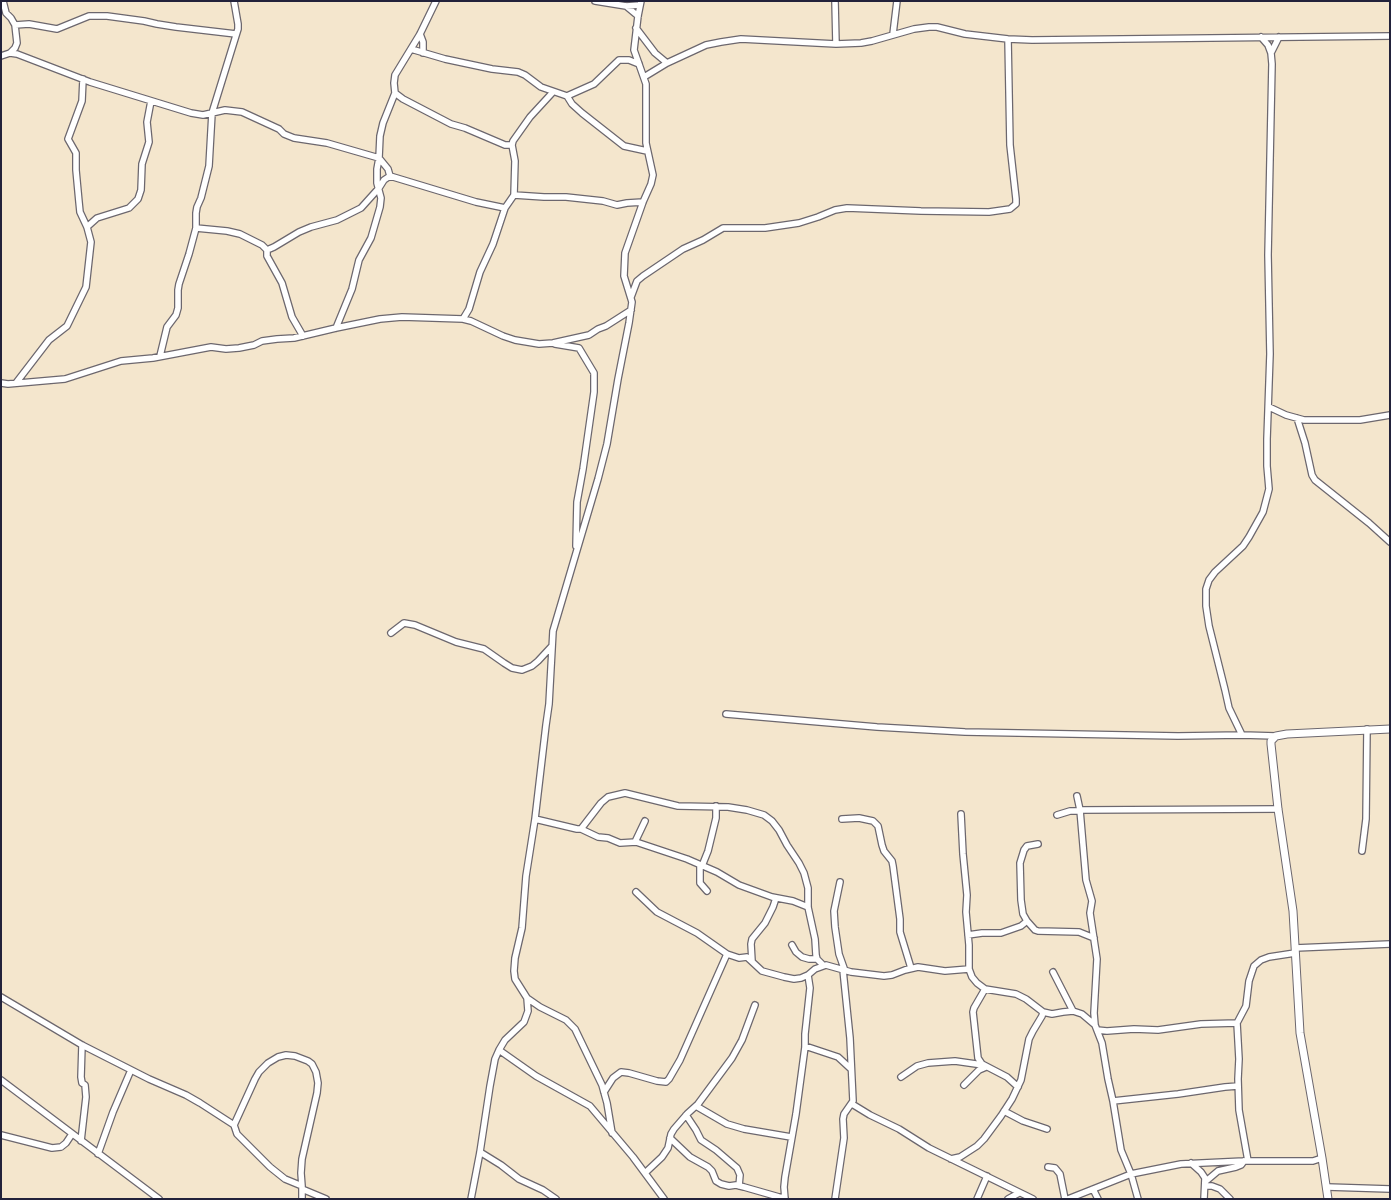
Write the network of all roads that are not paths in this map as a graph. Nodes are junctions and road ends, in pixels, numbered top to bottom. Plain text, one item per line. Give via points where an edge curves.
1 (3, 1) edge
2 (234, 1) edge
3 (436, 1) edge
4 (595, 1) edge
5 (835, 1) edge
6 (897, 1) edge
7 (640, 3) edge
8 (626, 6) junction
9 (638, 16) junction
10 (15, 25) junction
11 (636, 28) junction
12 (236, 34) junction
13 (420, 34) junction
14 (893, 34) junction
15 (1390, 36) edge
16 (1261, 37) junction
17 (1279, 37) junction
18 (1008, 39) junction
19 (836, 44) junction
20 (411, 49) junction
21 (10, 53) junction
22 (423, 53) junction
23 (1271, 53) junction
24 (1, 56) edge
25 (667, 63) junction
26 (639, 64) junction
27 (644, 77) junction
28 (83, 79) junction
29 (553, 92) junction
30 (395, 93) junction
31 (567, 96) junction
32 (151, 101) junction
33 (212, 113) junction
34 (512, 145) junction
35 (647, 151) junction
36 (380, 158) junction
37 (390, 176) junction
38 (379, 188) junction
39 (514, 195) junction
40 (643, 202) junction
41 (505, 208) junction
42 (87, 227) junction
43 (196, 228) junction
44 (267, 250) junction
45 (631, 298) junction
46 (631, 310) junction
47 (463, 320) junction
48 (336, 328) junction
49 (303, 336) junction
50 (553, 343) junction
51 (160, 356) junction
52 (1, 383) edge
53 (16, 383) junction
54 (1269, 407) junction
55 (1390, 415) edge
56 (1297, 418) junction
57 (1390, 542) edge
58 (576, 554) junction
59 (391, 633) dead end
60 (551, 647) junction
61 (726, 714) dead end
62 (1367, 729) junction
63 (1390, 729) edge
64 (1242, 735) junction
65 (1276, 736) junction
66 (1077, 796) dead end
67 (716, 806) junction
68 (1278, 810) junction
69 (1080, 811) junction
70 (961, 814) dead end
71 (1057, 815) dead end
72 (535, 819) junction
73 (842, 819) dead end
74 (645, 821) dead end
75 (581, 829) junction
76 (635, 842) junction
77 (1038, 844) dead end
78 (1362, 851) dead end
79 (701, 865) junction
80 (840, 882) dead end
81 (707, 891) dead end
82 (636, 892) dead end
83 (776, 898) junction
84 (808, 907) junction
85 (1027, 921) junction
86 (968, 935) junction
87 (1094, 938) junction
88 (1390, 944) edge
89 (792, 945) dead end
90 (1295, 950) junction
91 (728, 954) junction
92 (817, 959) junction
93 (752, 961) junction
94 (823, 965) junction
95 (911, 968) junction
96 (969, 969) junction
97 (844, 970) junction
98 (1053, 972) dead end
99 (808, 975) junction
100 (985, 989) junction
101 (1, 997) edge
102 (527, 998) junction
103 (755, 1005) dead end
104 (1074, 1011) junction
105 (1043, 1012) junction
106 (1237, 1023) junction
107 (1096, 1028) junction
108 (82, 1046) junction
109 (805, 1046) junction
110 (499, 1050) junction
111 (985, 1066) junction
112 (851, 1069) junction
113 (131, 1070) junction
114 (901, 1077) dead end
115 (1, 1080) edge
116 (964, 1085) dead end
117 (1238, 1086) junction
118 (1018, 1087) junction
119 (604, 1092) junction
120 (1113, 1100) junction
121 (852, 1104) junction
122 (696, 1106) junction
123 (1004, 1111) junction
124 (686, 1115) junction
125 (234, 1125) junction
126 (1047, 1128) dead end
127 (612, 1133) junction
128 (72, 1134) junction
129 (1, 1135) edge
130 (791, 1137) junction
131 (670, 1138) junction
132 (80, 1141) junction
133 (480, 1152) junction
134 (98, 1154) junction
135 (1322, 1158) junction
136 (951, 1159) junction
137 (1246, 1161) junction
138 (1191, 1163) junction
139 (1048, 1166) dead end
140 (645, 1173) junction
141 (1131, 1174) junction
142 (987, 1176) junction
143 (1205, 1184) junction
144 (739, 1186) junction
145 (302, 1187) junction
146 (1327, 1187) junction
147 (1093, 1189) junction
148 (1390, 1189) edge
149 (1020, 1193) junction
150 (785, 1198) edge
151 (159, 1199) edge
152 (302, 1199) edge
153 (326, 1199) edge
154 (471, 1199) edge
155 (556, 1199) edge
156 (664, 1199) edge
157 (835, 1199) edge
158 (977, 1199) edge
159 (1008, 1199) edge
160 (1033, 1199) edge
161 (1067, 1199) edge
162 (1098, 1199) edge
163 (1138, 1199) edge
164 (1204, 1199) edge
165 (1230, 1199) edge
166 (1328, 1199) edge

1 - 10 street via 6,13
2 - 12 street via 238,24
3 - 13 street
4 - 8 street
5 - 19 street
6 - 14 street
7 - 8 street
7 - 9 street
8 - 9 street
9 - 11 street
10 - 12 street via 57,28 90,16 107,16
10 - 21 street via 16,46
11 - 25 street via 655,53
11 - 26 street via 634,50
12 - 33 street
13 - 20 street
13 - 22 street
14 - 18 street via 937,27 965,34
14 - 19 street via 872,41
15 - 17 street
16 - 17 street
16 - 18 street
16 - 23 street
17 - 23 street
18 - 45 street via 1010,145 1016,199 1016,204 1010,209 989,212 921,212 847,208 799,223 749,229 723,228 683,249 643,276 637,282
19 - 25 street via 732,40 706,45
20 - 22 street
20 - 30 street via 395,75
21 - 24 street
21 - 28 street
22 - 29 street via 492,69 518,72
23 - 54 street
25 - 27 street
26 - 27 street
26 - 31 street via 619,60 594,84
27 - 35 street
28 - 32 street
28 - 42 street via 82,101 68,139 76,154 80,212
29 - 31 street
29 - 34 street via 530,117
30 - 34 street via 451,124 505,145
30 - 36 street via 382,129
31 - 35 street via 572,104 617,142 632,149
32 - 33 street via 191,112
32 - 42 street via 147,122 150,142 142,164 138,200 129,208 97,218
33 - 36 street via 225,110 242,112 294,138 327,143
33 - 43 street via 209,166 197,207
34 - 39 street via 515,161
35 - 40 street via 653,175
36 - 37 street
36 - 38 street via 377,169
37 - 38 street
37 - 41 street
38 - 44 street via 354,212 299,232
38 - 48 street via 380,207 371,238 359,260 354,283
39 - 40 street via 566,197 617,205
39 - 41 street
40 - 45 street via 627,244 623,266 624,280
41 - 47 street
42 - 53 street via 91,244 84,292 67,326 49,340
43 - 44 street via 240,234 257,241
43 - 51 street via 179,284 178,308 167,327
44 - 49 street via 267,256 285,290 292,317
45 - 46 street
46 - 50 street via 589,336
46 - 58 street via 607,444
47 - 48 street via 402,317
47 - 50 street via 515,340 539,344
48 - 49 street
49 - 51 street via 262,341 239,348 211,347
50 - 58 street via 579,348 594,373 594,392 577,502
51 - 53 street via 121,361 65,379
52 - 53 street
54 - 56 street
54 - 64 street via 1267,501 1243,546 1215,572 1206,589 1209,626 1229,708
55 - 56 street via 1360,420
56 - 57 street via 1315,480
58 - 60 street via 556,618
59 - 60 street via 404,623 415,625 456,642 484,649 512,668 522,670 538,662
60 - 72 street via 549,704
61 - 64 street via 870,727 965,732
62 - 63 street
62 - 65 street
62 - 78 street via 1366,820
64 - 65 street
65 - 68 street via 1271,744
66 - 69 street
67 - 75 street via 678,806 625,793 601,803
67 - 79 street via 716,818 708,850
67 - 84 street via 758,813 776,826 806,876
68 - 69 street
68 - 90 street via 1293,911
69 - 71 street
69 - 87 street via 1086,880 1092,901 1090,913
70 - 86 street
72 - 75 street
72 - 102 street via 526,876 522,928 514,971 515,979
73 - 95 street via 859,818 873,821 878,826 884,851 892,861 900,932
74 - 76 street
75 - 76 street via 598,838 608,838 620,843
76 - 79 street
77 - 85 street via 1028,846 1024,850 1020,864 1021,900
79 - 81 street via 700,884
79 - 83 street via 732,882
80 - 97 street via 834,907 840,959
82 - 91 street via 657,912 697,933
83 - 84 street via 793,900
83 - 93 street via 765,923 752,939
84 - 92 street
85 - 86 street via 1021,926 1001,933
85 - 87 street via 1038,931 1079,932
86 - 96 street
87 - 107 street via 1097,959 1094,1013
88 - 90 street
89 - 92 street via 802,957
90 - 106 street via 1261,960 1254,966 1246,1006
90 - 135 street via 1300,1033
91 - 93 street via 739,958 747,957
91 - 119 street via 669,1079 666,1082 657,1081 622,1072 613,1078
92 - 94 street
93 - 99 street via 762,971 784,977 797,979
94 - 97 street
94 - 99 street
95 - 96 street via 923,967 944,971
95 - 97 street via 884,976
96 - 100 street via 977,983
97 - 112 street
98 - 104 street
99 - 109 street via 810,988 804,1034
100 - 105 street via 1016,994
100 - 111 street via 974,1008 973,1017 978,1058
101 - 108 street
102 - 110 street via 528,1011 524,1022 505,1040
102 - 119 street via 540,1008 566,1020 575,1029
103 - 122 street via 742,1040 732,1058
104 - 105 street via 1052,1014
104 - 107 street via 1082,1014
105 - 118 street via 1029,1039 1024,1070
106 - 107 street via 1201,1024 1158,1030 1107,1031
106 - 117 street
107 - 120 street via 1102,1043
108 - 113 street
108 - 132 street via 81,1077 86,1090
109 - 112 street via 838,1057
109 - 130 street
110 - 127 street via 536,1076 590,1106
110 - 133 street via 495,1059
111 - 114 street via 955,1061 928,1063 917,1066
111 - 116 street
111 - 118 street via 1007,1077
112 - 121 street
113 - 125 street via 186,1095
113 - 134 street
115 - 128 street
117 - 120 street
117 - 137 street
118 - 123 street
119 - 127 street
120 - 141 street via 1121,1150
121 - 136 street
121 - 157 street via 843,1119 844,1138
122 - 124 street
122 - 130 street via 730,1125
123 - 126 street via 1023,1121
123 - 136 street via 977,1146 960,1157
124 - 131 street
124 - 144 street via 701,1140 737,1168 740,1175
125 - 145 street via 237,1134 270,1166
125 - 145 street via 255,1079 268,1063 286,1055 312,1064 316,1072 318,1093 302,1159
127 - 140 street
128 - 129 street via 66,1143 52,1148
128 - 132 street
130 - 150 street via 784,1187
131 - 140 street via 665,1153
131 - 144 street via 690,1157 708,1167 718,1183
132 - 134 street
133 - 154 street
133 - 155 street via 519,1179
134 - 151 street
135 - 137 street
135 - 146 street
136 - 142 street
137 - 138 street
137 - 143 street via 1236,1167 1218,1171
138 - 141 street
138 - 143 street via 1201,1172
139 - 161 street via 1055,1168 1060,1174
140 - 156 street
141 - 147 street
141 - 163 street
142 - 149 street
142 - 158 street
143 - 164 street
143 - 165 street via 1220,1189
144 - 150 street
145 - 152 street
145 - 153 street
146 - 148 street
146 - 166 street
147 - 161 street
147 - 162 street
149 - 159 street
149 - 160 street

